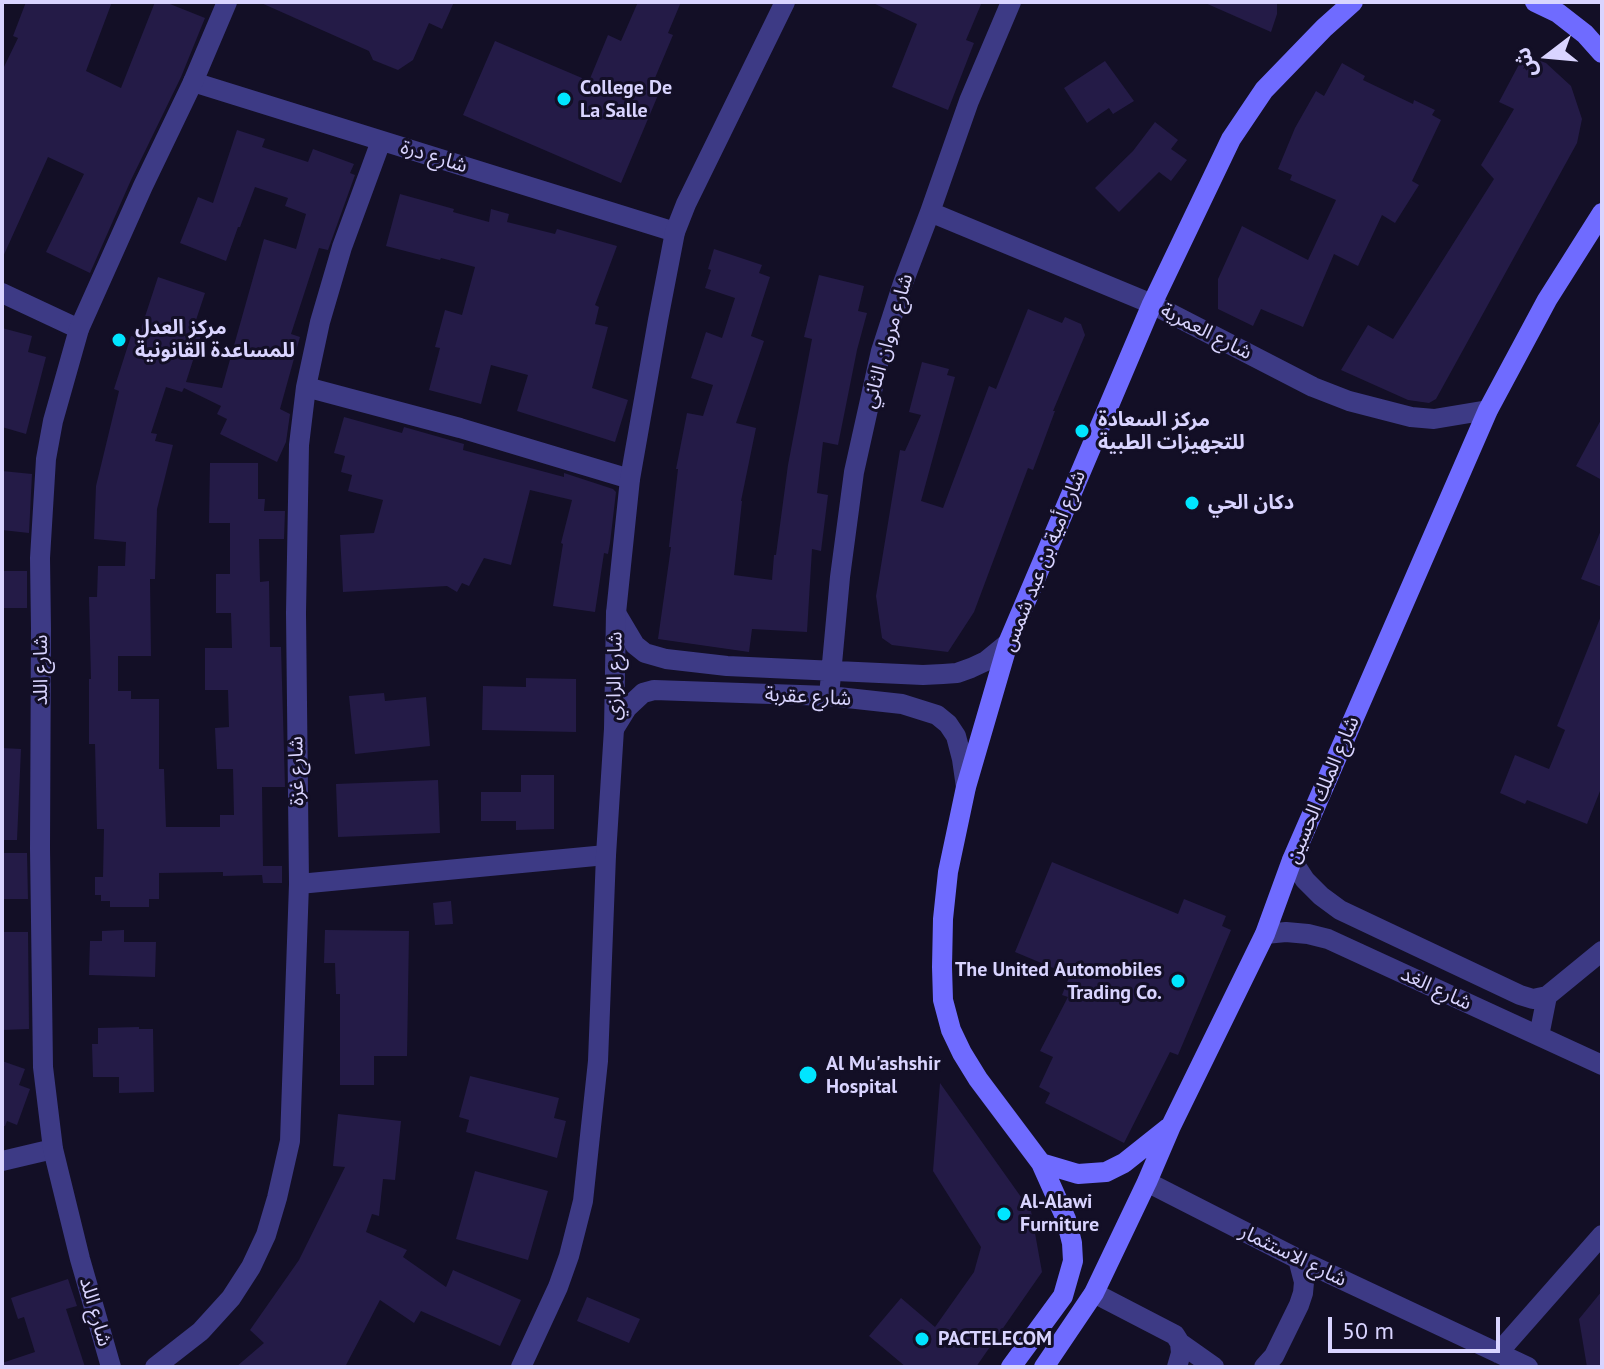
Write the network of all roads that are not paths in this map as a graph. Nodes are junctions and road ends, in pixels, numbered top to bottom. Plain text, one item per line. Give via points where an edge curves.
1 (227, 2) edge
2 (785, 2) edge
3 (1011, 2) edge
4 (1353, 2) edge
5 (1535, 2) edge
6 (1602, 53) edge
7 (193, 82) junction
8 (381, 141) junction
9 (930, 212) junction
10 (1602, 213) edge
11 (675, 232) junction
12 (2, 293) edge
13 (1152, 304) junction
14 (79, 329) junction
15 (306, 387) junction
16 (1488, 410) junction
17 (630, 479) junction
18 (616, 613) junction
19 (1008, 643) junction
20 (831, 671) junction
21 (829, 696) junction
22 (614, 729) junction
23 (966, 787) junction
24 (606, 855) junction
25 (1292, 860) junction
26 (299, 884) junction
27 (1265, 934) junction
28 (1602, 951) edge
29 (1547, 996) junction
30 (1539, 1036) junction
31 (1602, 1065) edge
32 (1171, 1126) junction
33 (53, 1149) junction
34 (2, 1161) edge
35 (1041, 1163) junction
36 (1147, 1182) junction
37 (1602, 1235) edge
38 (1298, 1259) junction
39 (1094, 1293) junction
40 (1180, 1343) junction
41 (1498, 1353) junction
42 (111, 1367) edge
43 (155, 1367) edge
44 (521, 1367) edge
45 (1011, 1367) edge
46 (1044, 1367) edge
47 (1177, 1367) edge
48 (1214, 1367) edge
49 (1264, 1367) edge
50 (1528, 1367) edge

1 - 7 street, شارع اللد
2 - 11 street, شارع الرازي
3 - 9 street, شارع مروان الثاني
4 - 13 main road, شارع أمية بن عبد شمس via 1264,90 1231,139
5 - 6 main road via 1558,13
7 - 8 street, شارع درة
7 - 14 street, شارع اللد
8 - 11 street, شارع درة
8 - 15 street, شارع غزة via 342,247
9 - 13 street, شارع العمرية
9 - 20 street, شارع مروان الثاني via 875,373 854,472
10 - 16 main road, شارع الملك الحسين via 1547,300
11 - 17 street, شارع الرازي
12 - 14 street
13 - 16 street, شارع العمرية via 1349,401 1434,419
13 - 19 main road, شارع أمية بن عبد شمس
14 - 33 street, شارع اللد via 46,459 40,558 43,1067
15 - 17 street
15 - 26 street, شارع غزة via 297,525
16 - 25 main road, شارع الملك الحسين
17 - 18 street, شارع الرازي
18 - 20 street, شارع عقربة via 635,645 666,659
18 - 22 street, شارع الرازي
19 - 20 street, شارع عقربة via 986,661 957,673
19 - 23 main road, شارع أمية بن عبد شمس
20 - 21 street, شارع مروان الثاني
21 - 22 street, شارع عقربة via 654,690 627,708
21 - 23 street, شارع عقربة via 902,704 937,715 956,736
22 - 24 street, شارع الرازي
23 - 35 main road, شارع أمية بن عبد شمس via 948,872 943,1000 962,1053
24 - 26 street
24 - 44 street, شارع الرازي via 598,1061 583,1201 558,1287
25 - 27 main road, شارع الملك الحسين
25 - 29 street via 1321,896 1350,916 1520,995
26 - 43 street, شارع غزة via 290,1141 266,1235 231,1298 201,1331
27 - 30 street, شارع الغد via 1328,939
27 - 32 main road, شارع الملك الحسين
28 - 29 street
29 - 30 street
30 - 31 street, شارع الغد
32 - 35 main road via 1106,1172 1078,1174
32 - 36 main road, شارع الملك الحسين
33 - 34 street
33 - 42 street, شارع اللد
35 - 45 main road via 1066,1219 1073,1261 1063,1296
36 - 38 street, شارع الاستثمار
36 - 39 main road, شارع الملك الحسين
37 - 41 street
38 - 41 street, شارع الاستثمار
38 - 49 street via 1303,1293
39 - 40 street via 1168,1330
39 - 46 main road, شارع الملك الحسين
40 - 47 street
40 - 48 street
41 - 50 street, شارع الاستثمار

